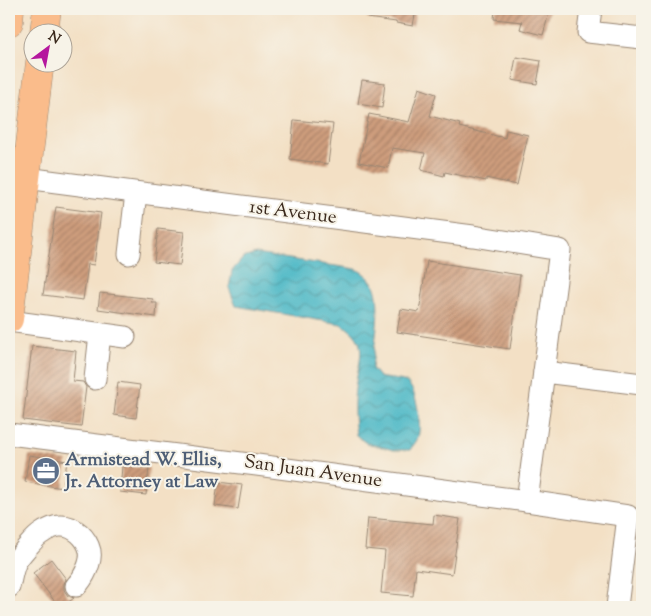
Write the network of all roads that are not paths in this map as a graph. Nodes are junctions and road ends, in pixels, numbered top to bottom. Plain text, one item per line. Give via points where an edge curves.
1 (10, 9) edge
2 (47, 9) edge
3 (591, 9) edge
4 (9, 22) edge
5 (45, 22) edge
6 (642, 38) edge
7 (39, 72) edge
8 (26, 178) junction
9 (136, 193) junction
10 (130, 254) dead end
11 (9, 320) edge
12 (100, 334) junction
13 (125, 337) dead end
14 (544, 372) junction
15 (95, 379) dead end
16 (642, 384) edge
17 (9, 434) edge
18 (527, 501) junction
19 (76, 586) dead end
20 (9, 587) edge
21 (617, 607) edge

1 - 4 main road
2 - 5 main road
3 - 6 street via 588,32
7 - 8 main road
8 - 9 street, 1st Avenue
8 - 11 main road
9 - 10 street
9 - 14 street, 1st Avenue via 560,250
11 - 12 street
12 - 13 street
12 - 15 street
14 - 16 street
14 - 18 street
17 - 18 street, San Juan Avenue
18 - 21 street, San Juan Avenue via 628,516
19 - 20 street via 87,569 90,552 78,531 59,526 41,533 15,563

